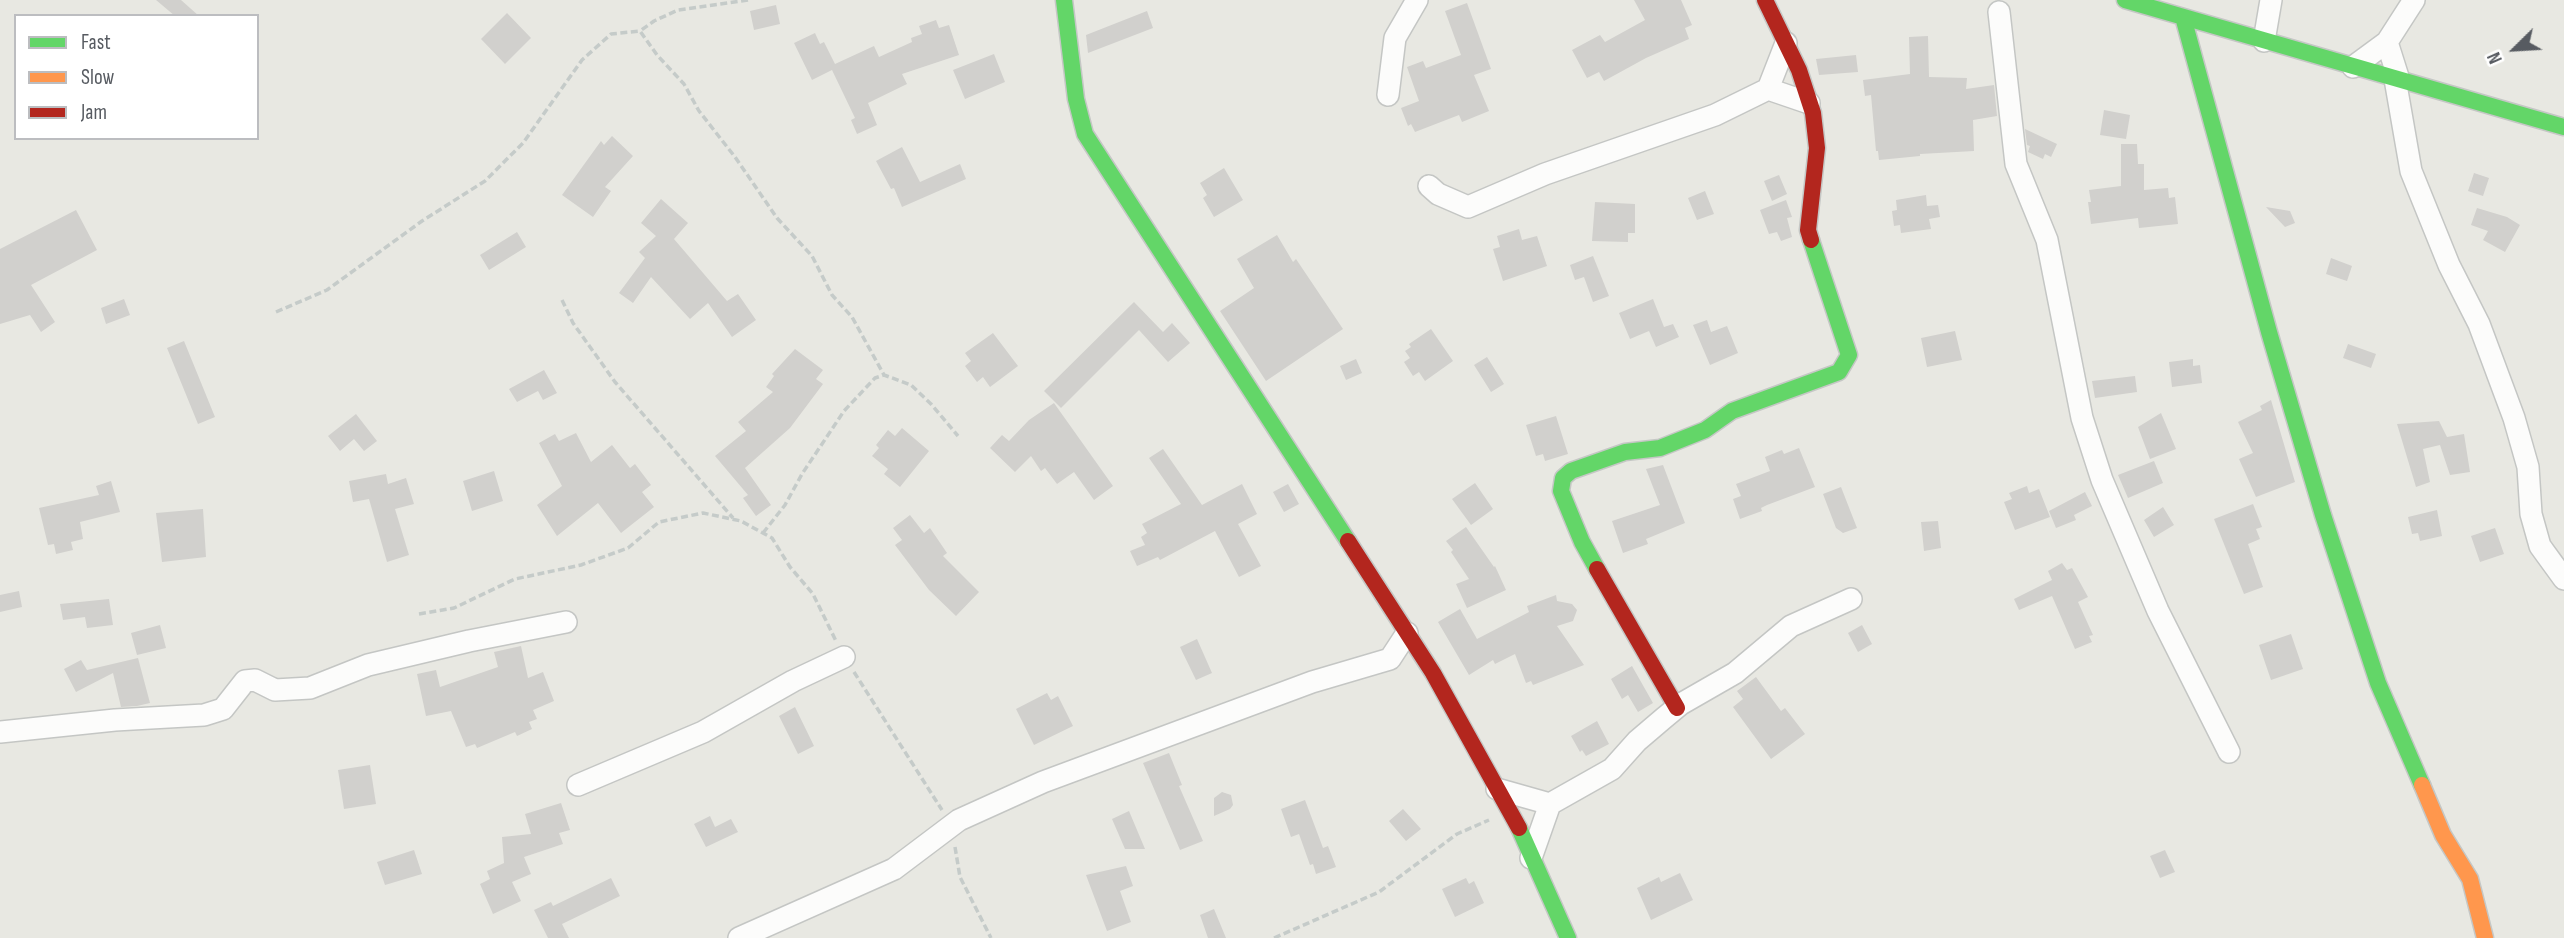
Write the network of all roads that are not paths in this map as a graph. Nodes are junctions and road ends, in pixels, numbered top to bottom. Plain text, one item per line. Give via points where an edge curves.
1 (1064, 0) edge
2 (1417, 0) edge
3 (1765, 0) edge
4 (2125, 0) edge
5 (2271, 0) edge
6 (2414, 0) edge
7 (2000, 4) edge
8 (2183, 17) junction
9 (2264, 41) junction
10 (2387, 42) junction
11 (1786, 43) junction
12 (2353, 67) junction
13 (2397, 80) junction
14 (1768, 89) junction
15 (1388, 95) dead end
16 (1809, 103) junction
17 (2564, 127) edge
18 (1429, 186) dead end
19 (2564, 579) edge
20 (1851, 599) dead end
21 (566, 622) dead end
22 (1407, 633) junction
23 (844, 657) road end
24 (1677, 708) junction
25 (0, 732) edge
26 (2229, 752) dead end
27 (578, 785) dead end
28 (1497, 789) junction
29 (1550, 804) junction
30 (1531, 858) junction
31 (738, 938) edge
32 (1568, 938) edge
33 (2485, 938) edge

1 - 22 street via 1085,134
2 - 15 street via 1395,38
3 - 11 street
4 - 8 street
5 - 9 street
6 - 10 street
7 - 26 street via 2016,164 2047,240 2082,418 2102,480 2158,611
8 - 9 street
8 - 33 street via 2327,528 2378,683 2443,835 2470,879
9 - 12 street
10 - 12 street
10 - 13 street
11 - 14 street
11 - 16 street
12 - 13 street
13 - 17 street
13 - 19 street via 2411,170 2449,265 2479,324 2514,418 2528,467 2531,514 2540,546
14 - 16 street
14 - 18 street via 1715,115 1545,174 1468,207
16 - 24 street via 1817,148 1808,230 1849,355 1839,372 1732,411 1705,430 1660,448 1625,452 1563,478 1561,491 1582,541
20 - 24 street via 1791,626 1735,674
21 - 25 street via 368,665 310,688 275,690 255,680 245,681 223,709 204,715
22 - 28 street
22 - 31 street via 1390,659 1312,682 1043,782 951,826 894,869
23 - 27 street via 703,732
24 - 29 street via 1612,769
28 - 29 street
28 - 30 street
29 - 30 street
30 - 32 street

